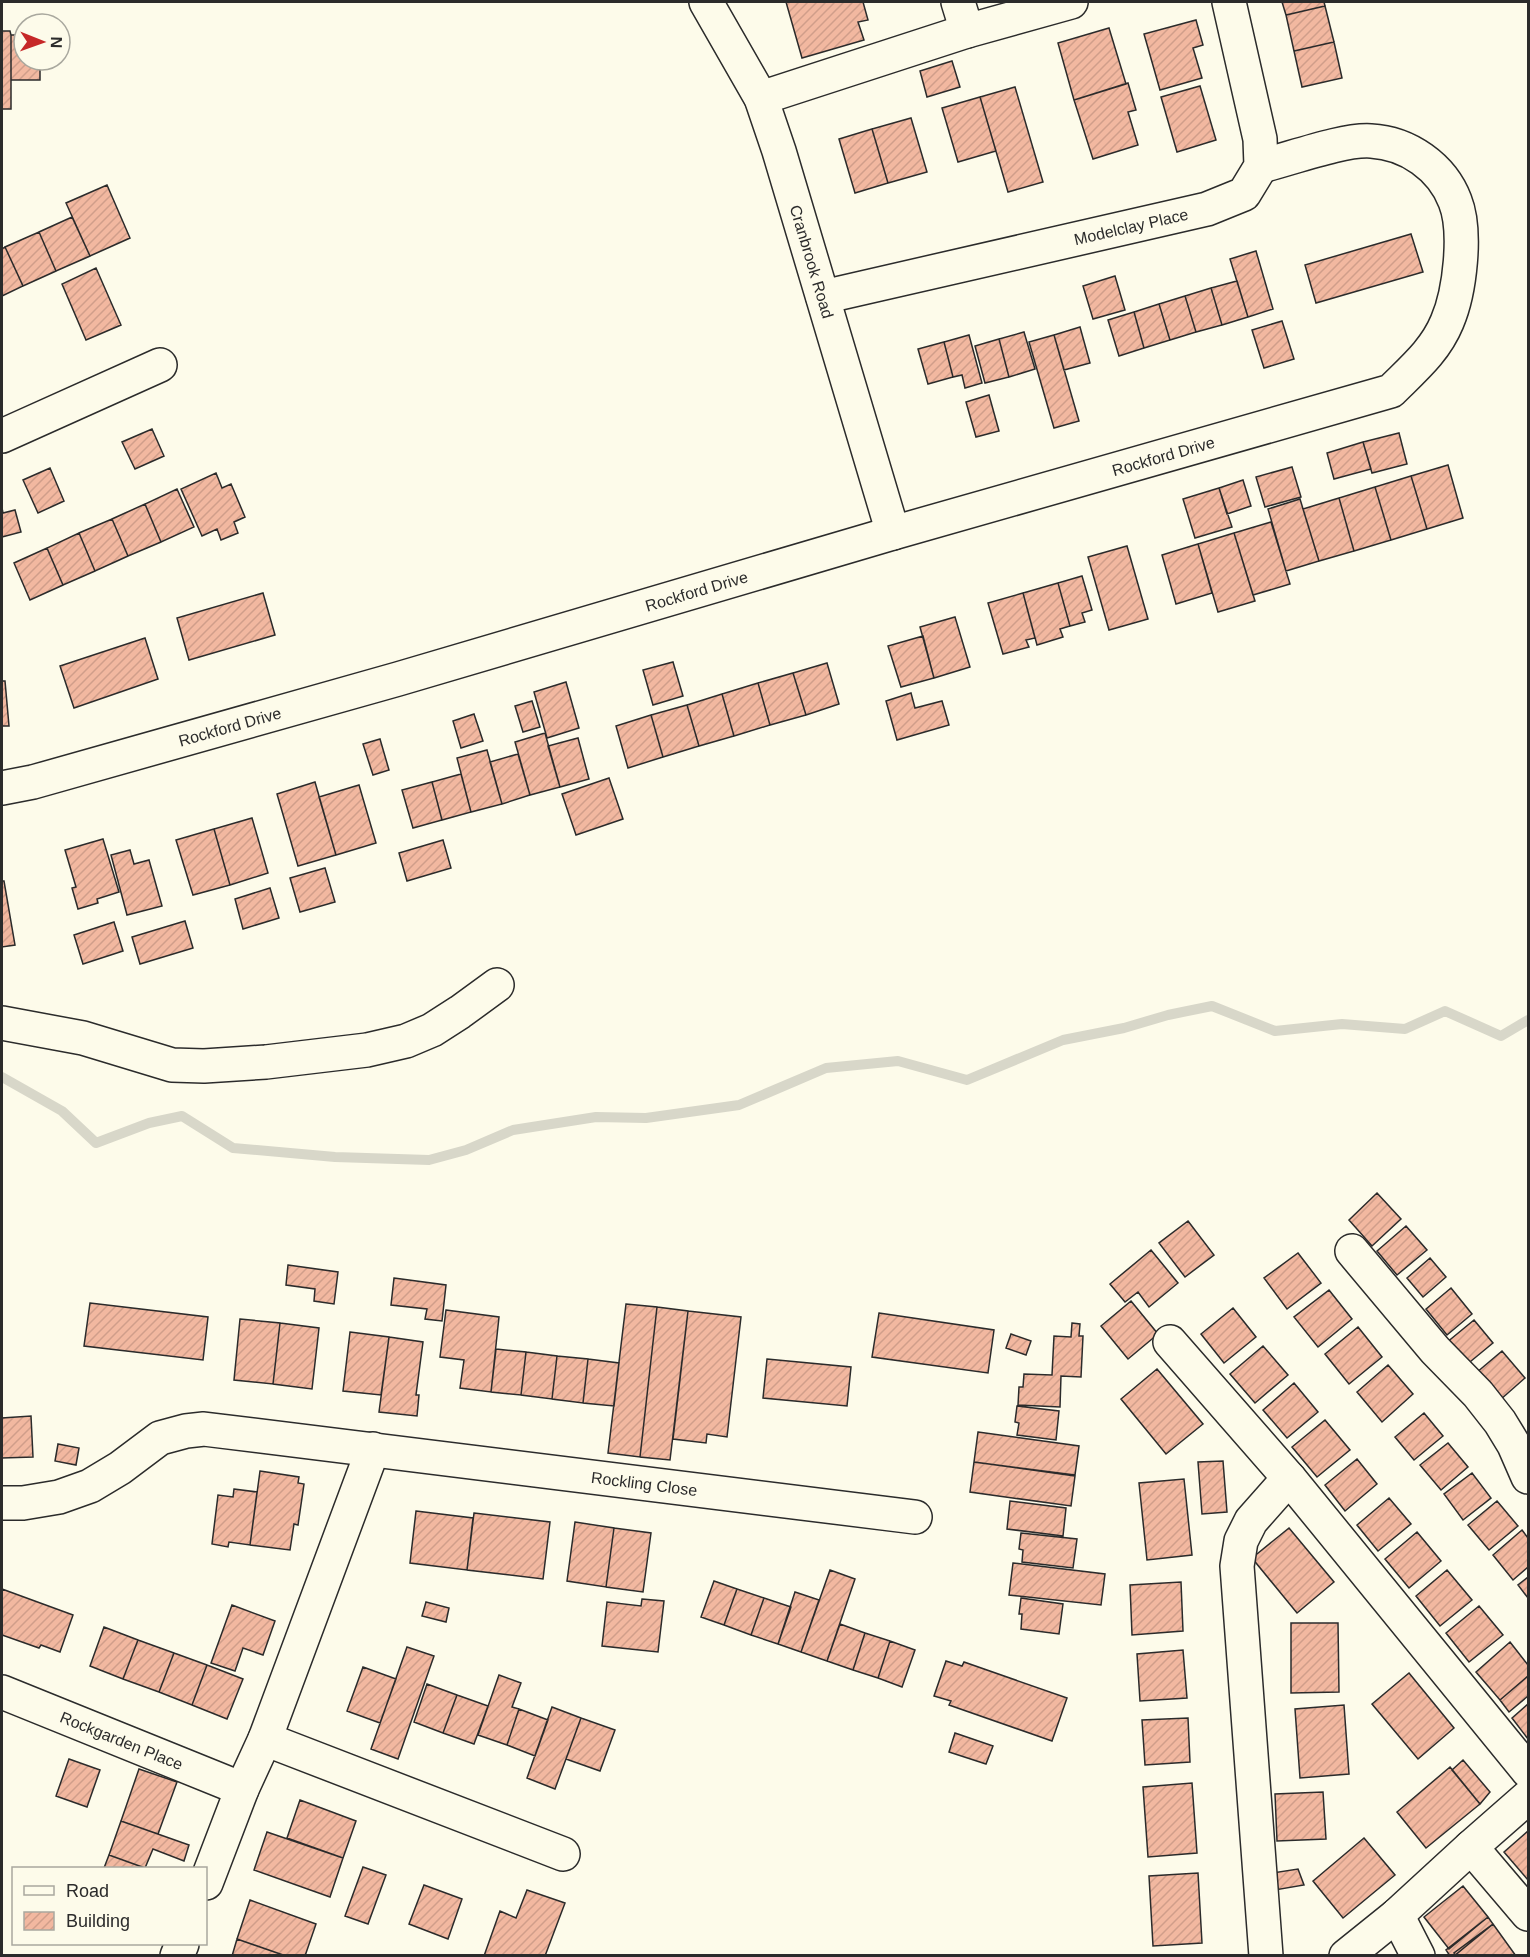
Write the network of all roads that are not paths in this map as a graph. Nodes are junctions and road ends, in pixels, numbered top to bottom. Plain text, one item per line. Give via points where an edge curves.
1 (706, 2) edge
2 (1071, 2) edge
3 (1229, 2) edge
4 (963, 16) edge
5 (761, 98) junction
6 (1261, 166) junction
7 (823, 297) junction
8 (160, 365) dead end
9 (2, 436) edge
10 (893, 533) junction
11 (2, 788) edge
12 (496, 985) dead end
13 (2, 1023) edge
14 (1352, 1251) dead end
15 (1170, 1342) dead end
16 (373, 1449) junction
17 (1528, 1477) edge
18 (1289, 1478) junction
19 (2, 1503) edge
20 (915, 1517) dead end
21 (2, 1692) edge
22 (265, 1739) junction
23 (1528, 1771) edge
24 (242, 1789) junction
25 (1528, 1797) edge
26 (1471, 1847) junction
27 (563, 1854) dead end
28 (207, 1880) edge
29 (1528, 1914) edge
30 (1397, 1915) junction
31 (1266, 1956) edge
32 (1346, 1956) edge
33 (1418, 1956) edge

1 - 5 street, Cranbrook Road
2 - 4 street
3 - 6 street via 1260,139
4 - 5 street
5 - 7 street, Cranbrook Road
6 - 7 street, Modelclay Place via 1244,194 1207,209
6 - 10 street, Rockford Drive via 1350,142 1372,141 1409,150 1443,179 1456,202 1461,239 1458,288 1447,322 1430,353 1390,391
7 - 10 street, Cranbrook Road
8 - 9 street
10 - 11 street, Rockford Drive via 387,682
12 - 13 street via 432,1030 406,1041 367,1050 266,1062 172,1065 83,1038
14 - 17 street via 1500,1422
15 - 18 street
16 - 19 street, Rockling Close via 204,1429 186,1431 160,1438 90,1486 59,1497
16 - 20 street, Rockling Close
16 - 22 street
18 - 23 street
18 - 31 street via 1251,1521 1241,1541 1238,1566
21 - 24 street, Rockgarden Place
22 - 24 street
22 - 27 street
24 - 28 street
25 - 26 street
26 - 29 street
26 - 30 street
30 - 32 street
30 - 33 street

